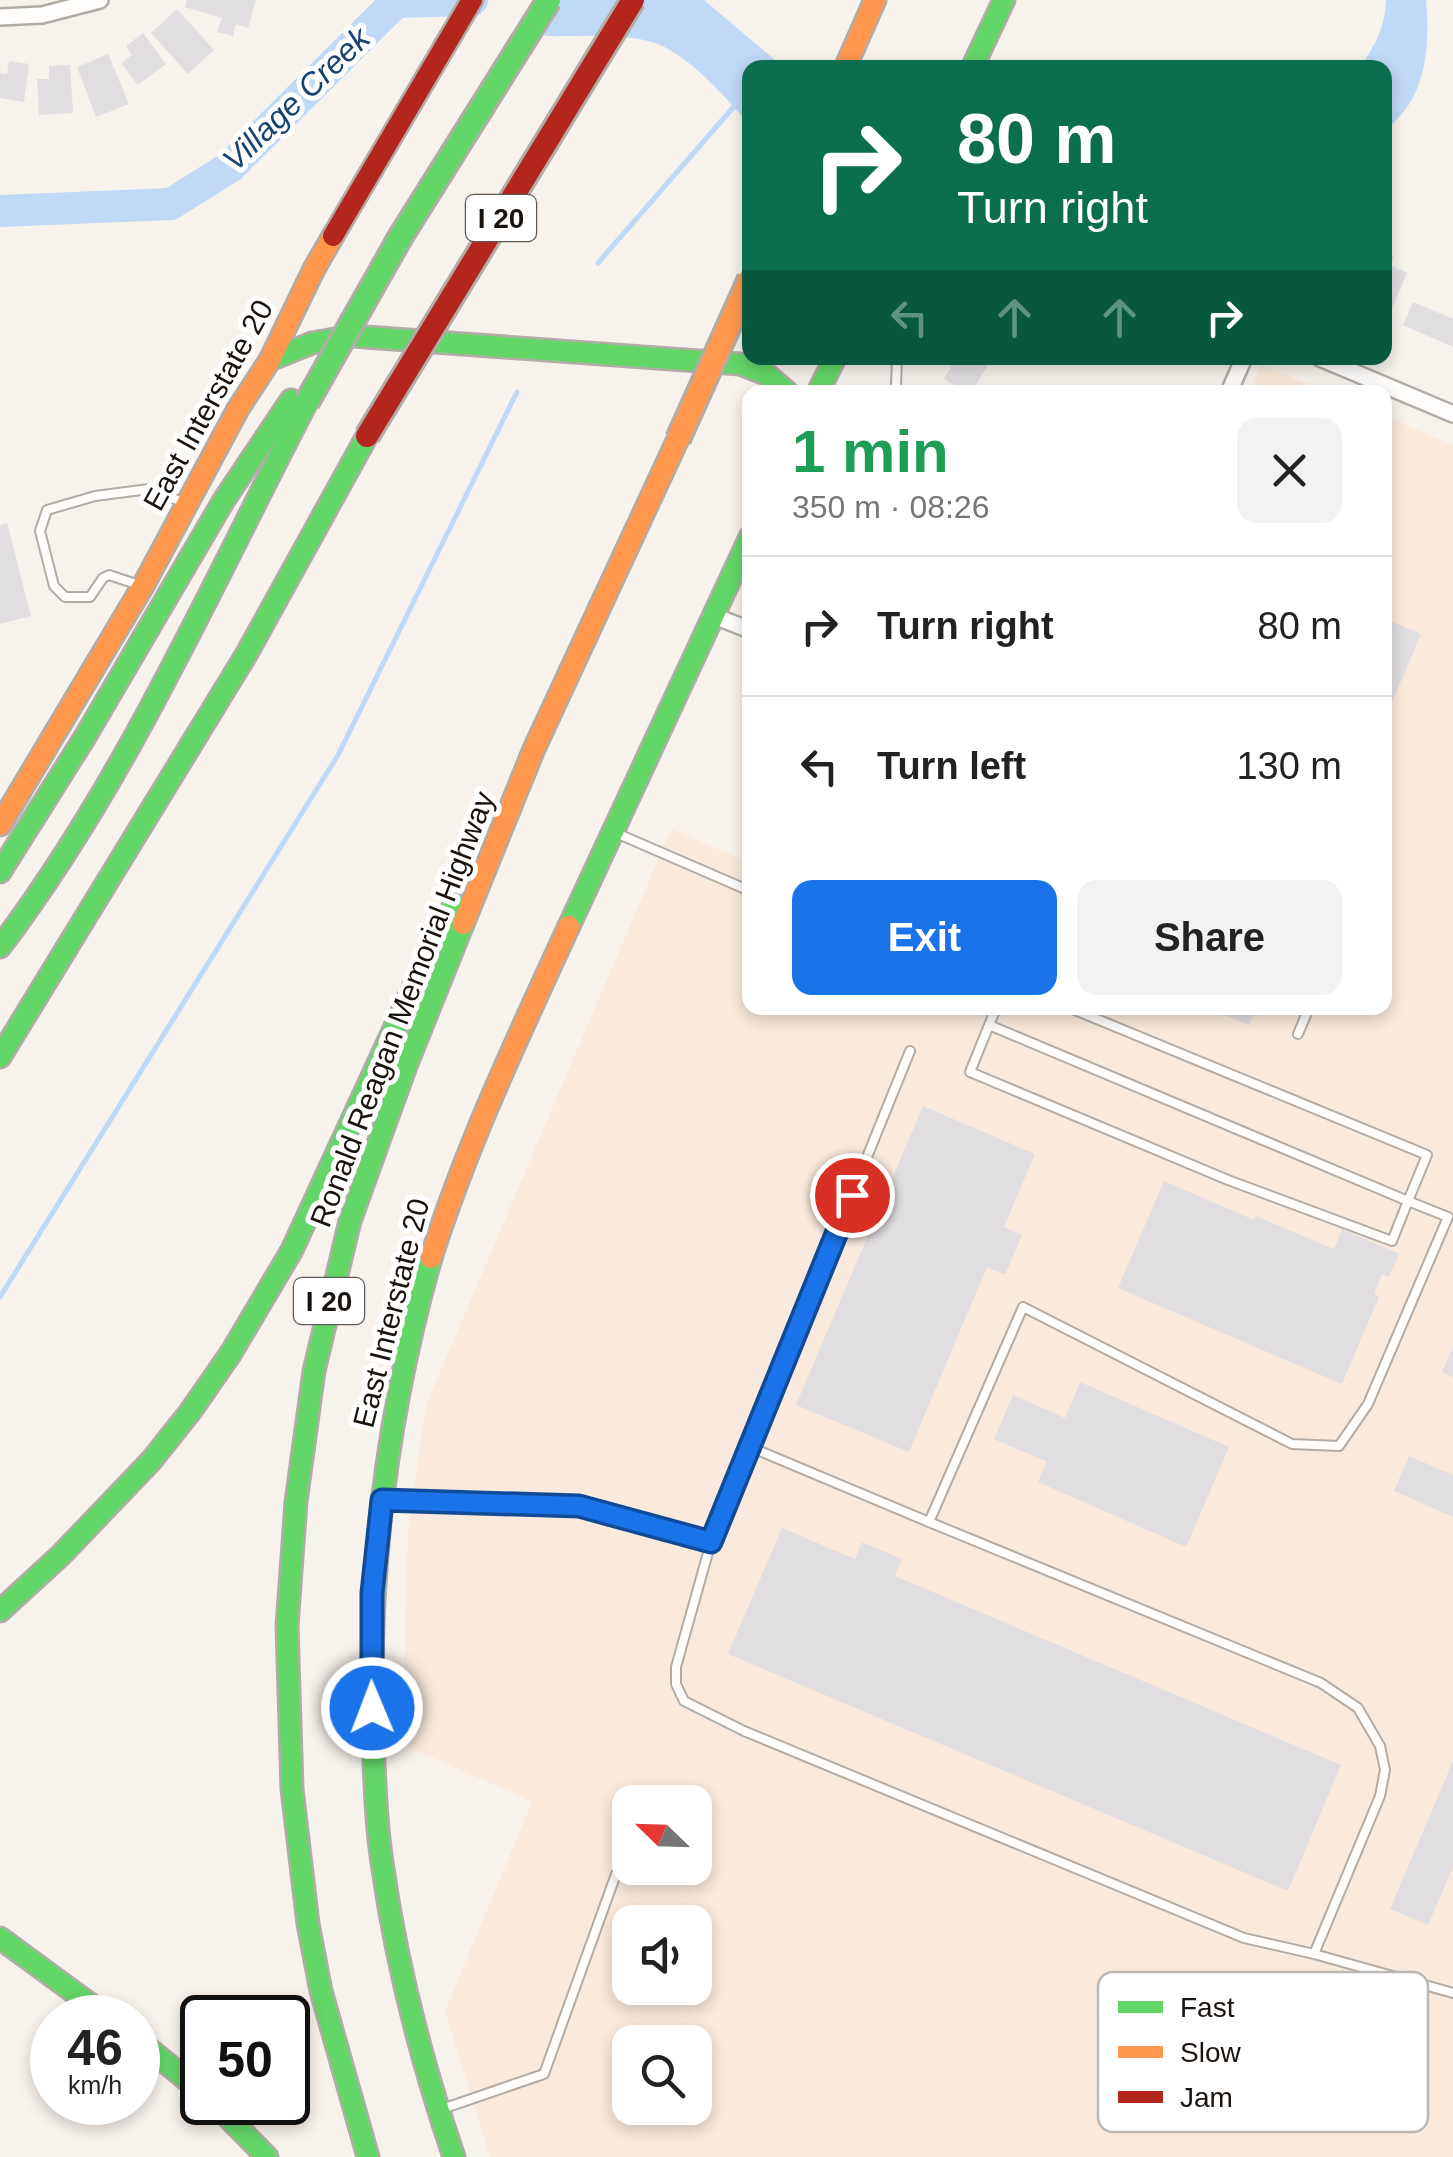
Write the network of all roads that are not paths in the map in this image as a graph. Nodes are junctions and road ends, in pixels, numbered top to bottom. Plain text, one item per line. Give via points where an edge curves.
1 (100, 0) edge
2 (548, 0) edge
3 (634, 0) edge
4 (876, 0) edge
5 (1004, 0) edge
6 (468, 5) edge
7 (0, 17) edge
8 (849, 60) edge
9 (976, 60) edge
10 (742, 297) edge
11 (270, 360) junction
12 (742, 365) edge
13 (744, 365) edge
14 (896, 365) edge
15 (1337, 365) edge
16 (781, 385) edge
17 (896, 385) dead end
18 (1384, 385) edge
19 (1392, 388) edge
20 (301, 398) junction
21 (1453, 414) edge
22 (189, 504) junction
23 (742, 555) edge
24 (143, 586) junction
25 (714, 616) junction
26 (742, 627) edge
27 (534, 749) junction
28 (0, 825) edge
29 (612, 832) junction
30 (0, 872) edge
31 (742, 888) edge
32 (0, 947) edge
33 (993, 1015) edge
34 (1087, 1015) edge
35 (1306, 1015) edge
36 (989, 1025) junction
37 (1298, 1034) dead end
38 (910, 1051) dead end
39 (0, 1057) edge
40 (1408, 1201) junction
41 (750, 1448) junction
42 (382, 1500) junction
43 (929, 1522) junction
44 (711, 1542) junction
45 (0, 1611) edge
46 (612, 1885) edge
47 (0, 1938) edge
48 (1314, 1954) junction
49 (1378, 1972) edge
50 (1428, 1986) edge
51 (1453, 1993) edge
52 (77, 1995) edge
53 (160, 2058) edge
54 (180, 2074) edge
55 (439, 2110) junction
56 (235, 2125) edge
57 (267, 2157) edge
58 (368, 2157) edge
59 (454, 2157) edge

1 - 7 street via 42,15
2 - 20 main road, bridge
3 - 39 main road, I 20, bridge
4 - 8 main road
5 - 9 main road
6 - 11 main road, East Interstate 20 via 314,270
10 - 27 main road, Ronald Reagan Memorial Highway / I 20, bridge
11 - 12 main road via 352,336
11 - 22 main road, East Interstate 20
13 - 16 main road
14 - 17 lane
15 - 18 street
19 - 21 street
20 - 30 main road via 224,500
20 - 32 main road via 201,611 114,771 51,880
22 - 24 main road, East Interstate 20
22 - 24 lane via 149,489 47,510 40,531 54,586 65,598 90,596 110,575
23 - 25 main road, East Interstate 20
24 - 28 main road, East Interstate 20
25 - 26 street
25 - 29 main road, East Interstate 20
27 - 45 main road via 264,1302 151,1461
27 - 58 main road, Ronald Reagan Memorial Highway / I 20 via 406,1066 340,1254 314,1371 296,1502 287,1626 303,1886 321,1991
29 - 31 lane
29 - 42 main road, East Interstate 20 via 452,1192 410,1336
33 - 36 lane
34 - 40 lane via 1427,1155
35 - 37 lane
36 - 40 lane
36 - 40 lane via 970,1072 1007,1088 1392,1241
38 - 41 lane
40 - 43 lane via 1448,1217 1368,1404 1339,1446 1292,1444 1023,1307
41 - 43 lane
41 - 44 lane
42 - 44 lane via 579,1506
42 - 55 main road, East Interstate 20 via 370,1669 377,1819 396,1948
43 - 48 lane via 1321,1683 1358,1708 1385,1770
44 - 48 lane via 676,1667 684,1702 1244,1938
46 - 55 lane via 544,2074
47 - 52 main road
48 - 49 lane
50 - 51 lane
53 - 54 main road
55 - 59 main road, East Interstate 20
56 - 57 main road

